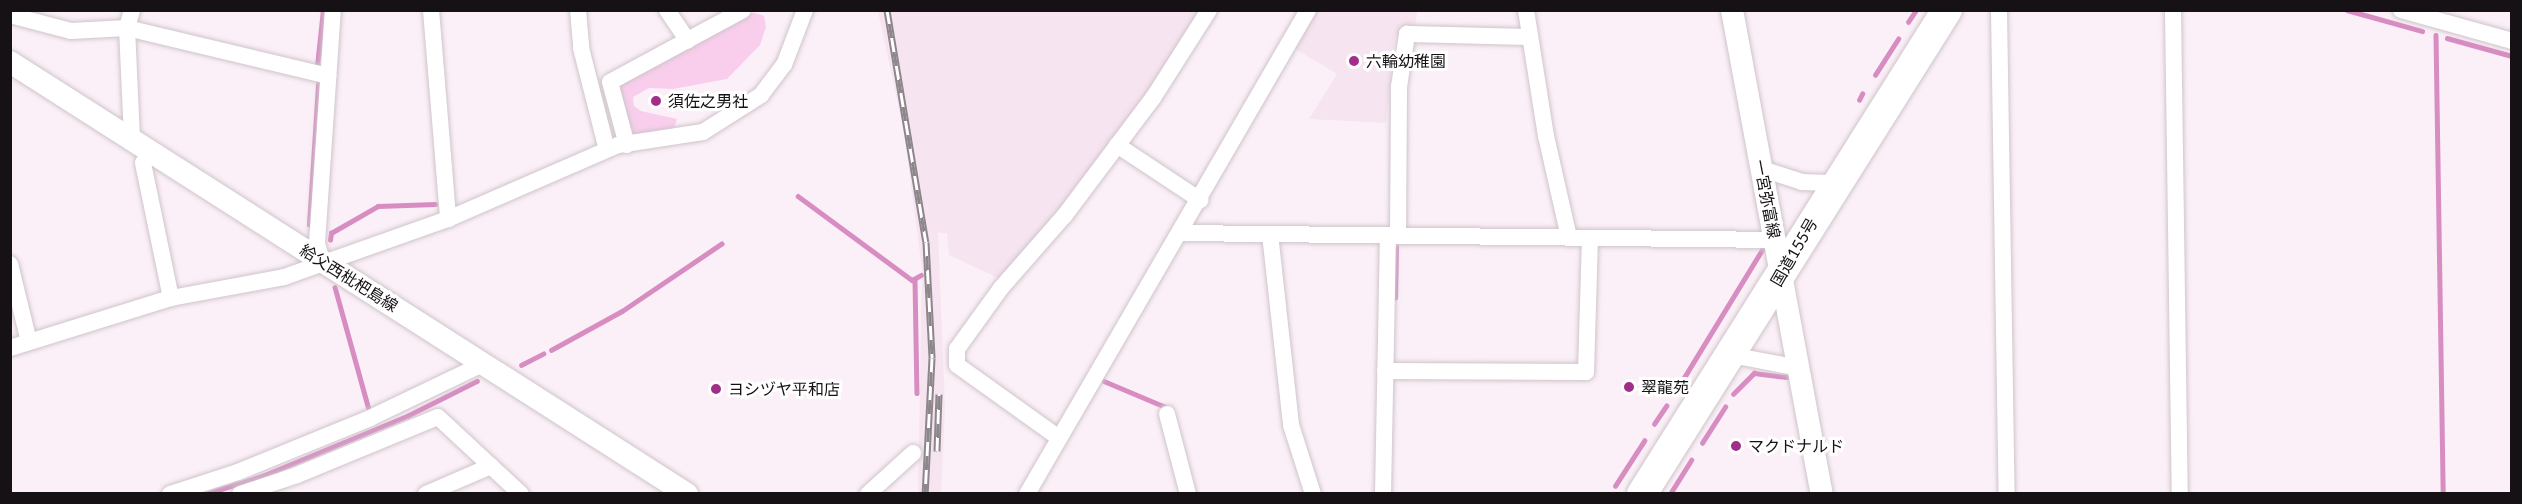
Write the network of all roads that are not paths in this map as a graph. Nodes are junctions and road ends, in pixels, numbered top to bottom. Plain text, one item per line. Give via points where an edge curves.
1 (132, 10) edge
2 (333, 10) edge
3 (431, 10) edge
4 (578, 10) edge
5 (667, 10) edge
6 (743, 10) edge
7 (805, 10) edge
8 (1209, 10) edge
9 (1308, 10) edge
10 (1526, 10) edge
11 (1732, 10) edge
12 (1947, 10) edge
13 (1999, 10) edge
14 (2173, 10) edge
15 (2401, 10) edge
16 (10, 15) edge
17 (2433, 15) edge
18 (127, 28) junction
19 (1530, 37) junction
20 (688, 41) junction
21 (2511, 41) edge
22 (10, 62) edge
23 (328, 76) junction
24 (142, 145) junction
25 (627, 145) junction
26 (1117, 145) junction
27 (607, 150) junction
28 (1762, 170) junction
29 (1836, 183) junction
30 (1200, 200) junction
31 (448, 219) junction
32 (1180, 233) junction
33 (1270, 234) junction
34 (1393, 235) junction
35 (1569, 237) junction
36 (1590, 238) junction
37 (1775, 240) junction
38 (322, 261) junction
39 (10, 264) edge
40 (1781, 276) junction
41 (171, 298) junction
42 (29, 342) junction
43 (10, 348) edge
44 (1731, 356) junction
45 (485, 363) junction
46 (1799, 368) junction
47 (1385, 371) junction
48 (1167, 414) dead end
49 (1059, 438) junction
50 (914, 453) dead end
51 (491, 466) junction
52 (170, 494) edge
53 (240, 494) edge
54 (426, 494) edge
55 (521, 494) edge
56 (687, 494) edge
57 (868, 494) edge
58 (1027, 494) edge
59 (1188, 494) edge
60 (1313, 494) edge
61 (1383, 494) edge
62 (1642, 494) edge
63 (1822, 494) edge
64 (2007, 494) edge
65 (2180, 494) edge

1 - 18 street
2 - 23 street
3 - 31 street
4 - 27 street via 581,48
5 - 20 street
6 - 20 street
7 - 25 street via 784,65 752,103 703,132
8 - 26 street via 1190,44
9 - 30 street
10 - 19 street
11 - 28 main road, 一宮弥富線
12 - 29 highway, 国道155号
13 - 64 street
14 - 65 street
15 - 17 street
16 - 18 street via 71,31
17 - 21 street
18 - 23 street
18 - 24 street
19 - 34 street via 1407,34 1399,87
19 - 35 street
20 - 25 street via 610,82
22 - 24 main road, 給父西枇杷島線
23 - 38 street via 317,243
24 - 38 main road, 給父西枇杷島線
24 - 41 street
25 - 27 street
26 - 30 street
26 - 49 street via 1065,215 1001,288 957,349 957,365
27 - 31 street
28 - 29 street via 1803,182
28 - 37 main road, 一宮弥富線
29 - 40 highway, 国道155号
30 - 32 street
31 - 38 street
32 - 33 street
32 - 49 street
33 - 34 street
33 - 60 street via 1291,425
34 - 35 street
34 - 47 street
35 - 36 street
36 - 37 street
36 - 47 street via 1586,372
37 - 40 main road, 一宮弥富線
38 - 41 street via 284,277
38 - 45 main road, 給父西枇杷島線
39 - 42 street
40 - 44 highway, 国道155号
40 - 46 main road, 一宮弥富線
41 - 42 street
42 - 43 street
44 - 46 street
44 - 62 highway, 国道155号
45 - 52 street via 370,418 238,472
45 - 56 main road, 給父西枇杷島線
46 - 63 main road, 一宮弥富線
47 - 61 street
48 - 59 street
49 - 58 street
50 - 57 street
51 - 53 street via 438,417
51 - 54 street
51 - 55 street

